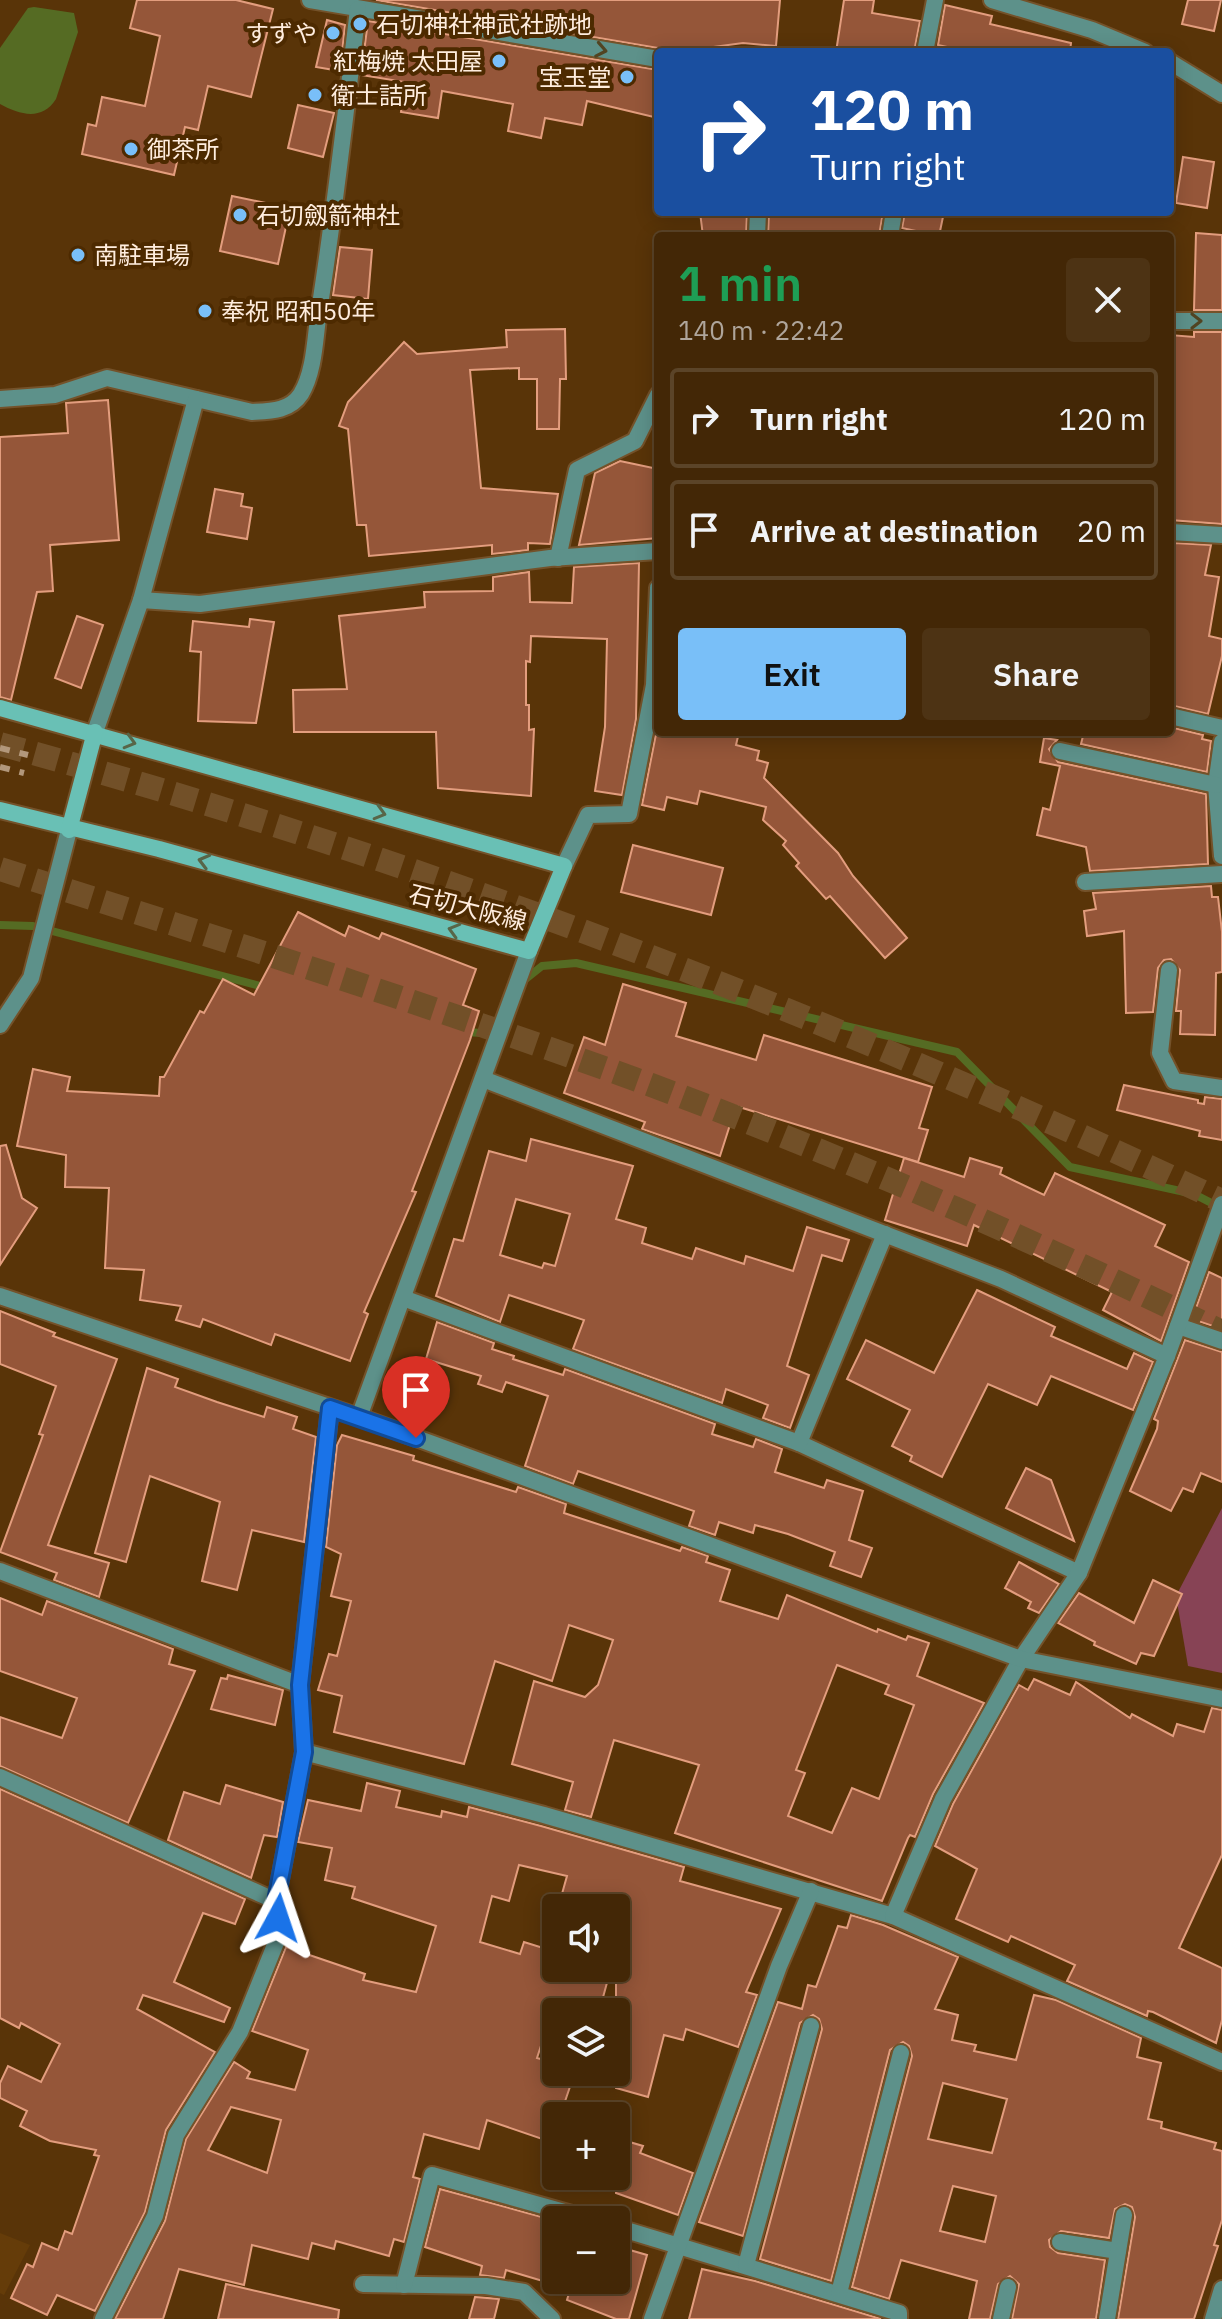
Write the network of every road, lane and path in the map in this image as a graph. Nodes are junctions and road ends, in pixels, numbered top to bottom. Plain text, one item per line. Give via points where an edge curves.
1 (310, 0) edge
2 (935, 0) edge
3 (992, 0) edge
4 (358, 9) junction
5 (926, 48) edge
6 (1135, 48) edge
7 (654, 58) edge
8 (1174, 64) edge
9 (1222, 94) edge
10 (1174, 321) edge
11 (1222, 321) edge
12 (0, 399) edge
13 (196, 399) junction
14 (654, 403) edge
15 (1174, 532) edge
16 (1222, 535) edge
17 (654, 551) edge
18 (558, 558) junction
19 (141, 600) junction
20 (654, 685) edge
21 (0, 708) edge
22 (1174, 717) edge
23 (1222, 728) edge
24 (95, 732) junction
25 (1222, 742) edge
26 (1060, 751) dead end
27 (1216, 785) junction
28 (0, 810) edge
29 (69, 830) junction
30 (1222, 856) edge
31 (564, 866) junction
32 (1222, 874) edge
33 (1085, 882) dead end
34 (529, 951) junction
35 (1169, 970) dead end
36 (0, 1025) edge
37 (483, 1079) junction
38 (1222, 1088) edge
39 (1222, 1204) edge
40 (885, 1234) junction
41 (0, 1296) edge
42 (403, 1298) junction
43 (1178, 1326) junction
44 (1222, 1341) edge
45 (1167, 1356) junction
46 (330, 1408) junction
47 (359, 1417) junction
48 (799, 1443) junction
49 (0, 1571) edge
50 (1079, 1573) junction
51 (1021, 1659) junction
52 (300, 1685) junction
53 (1222, 1699) edge
54 (304, 1752) junction
55 (0, 1777) edge
56 (811, 1891) junction
57 (276, 1901) junction
58 (893, 1916) junction
59 (811, 2026) dead end
60 (901, 2053) dead end
61 (1222, 2062) edge
62 (543, 2206) edge
63 (1124, 2215) dead end
64 (630, 2231) edge
65 (1060, 2242) dead end
66 (676, 2244) junction
67 (1118, 2251) junction
68 (746, 2265) junction
69 (363, 2284) dead end
70 (404, 2285) junction
71 (1008, 2287) dead end
72 (1222, 2289) edge
73 (839, 2293) junction
74 (103, 2319) edge
75 (552, 2319) edge
76 (652, 2319) edge
77 (899, 2319) edge
78 (1001, 2319) edge
79 (1107, 2319) edge
80 (1213, 2319) edge

1 - 4 street
2 - 5 street
3 - 6 street
4 -> 7 street
4 - 13 street via 331,238 306,381 290,405 272,411 252,412
8 - 9 street
10 -> 11 street
12 - 13 street via 55,395 107,378
13 - 19 street
14 - 18 street via 635,441 577,470
15 - 16 street
17 - 18 street
18 - 19 street via 200,604
19 - 24 street
20 - 31 street via 629,814 588,815
21 - 24 main road
22 - 23 street
24 - 29 main road
24 -> 31 main road
25 - 27 street
26 - 27 street
27 - 30 street
28 - 29 main road, 石切大阪線
34 -> 29 main road, 石切大阪線 via 159,849
29 - 36 street via 31,978
31 - 34 main road, 石切大阪線
32 - 33 street
34 - 37 street
35 - 38 street via 1160,1053 1174,1081
37 - 40 street
37 - 42 street
39 - 43 street
40 - 45 street via 1001,1279
40 - 48 street
41 - 46 street
42 - 47 street
42 - 48 street
43 - 44 street
43 - 45 street
45 - 50 street
46 - 47 street
46 - 52 street
47 - 51 street
48 - 50 street
49 - 52 street
50 - 51 street
51 - 53 street
51 - 58 street via 943,1799
52 - 54 street
54 - 56 street
54 - 57 street
55 - 57 street
56 - 58 street
56 - 66 street
57 - 74 street via 279,1935 240,2032 176,2135 155,2216
58 - 61 street
59 - 68 street
60 - 73 street
62 - 70 street via 432,2175
63 - 67 street
64 - 66 street
65 - 67 street
66 - 68 street
66 - 76 street
67 - 79 street
68 - 73 street
69 - 70 street
70 - 75 street via 524,2292
71 - 78 street
72 - 80 street
73 - 77 street via 899,2313

